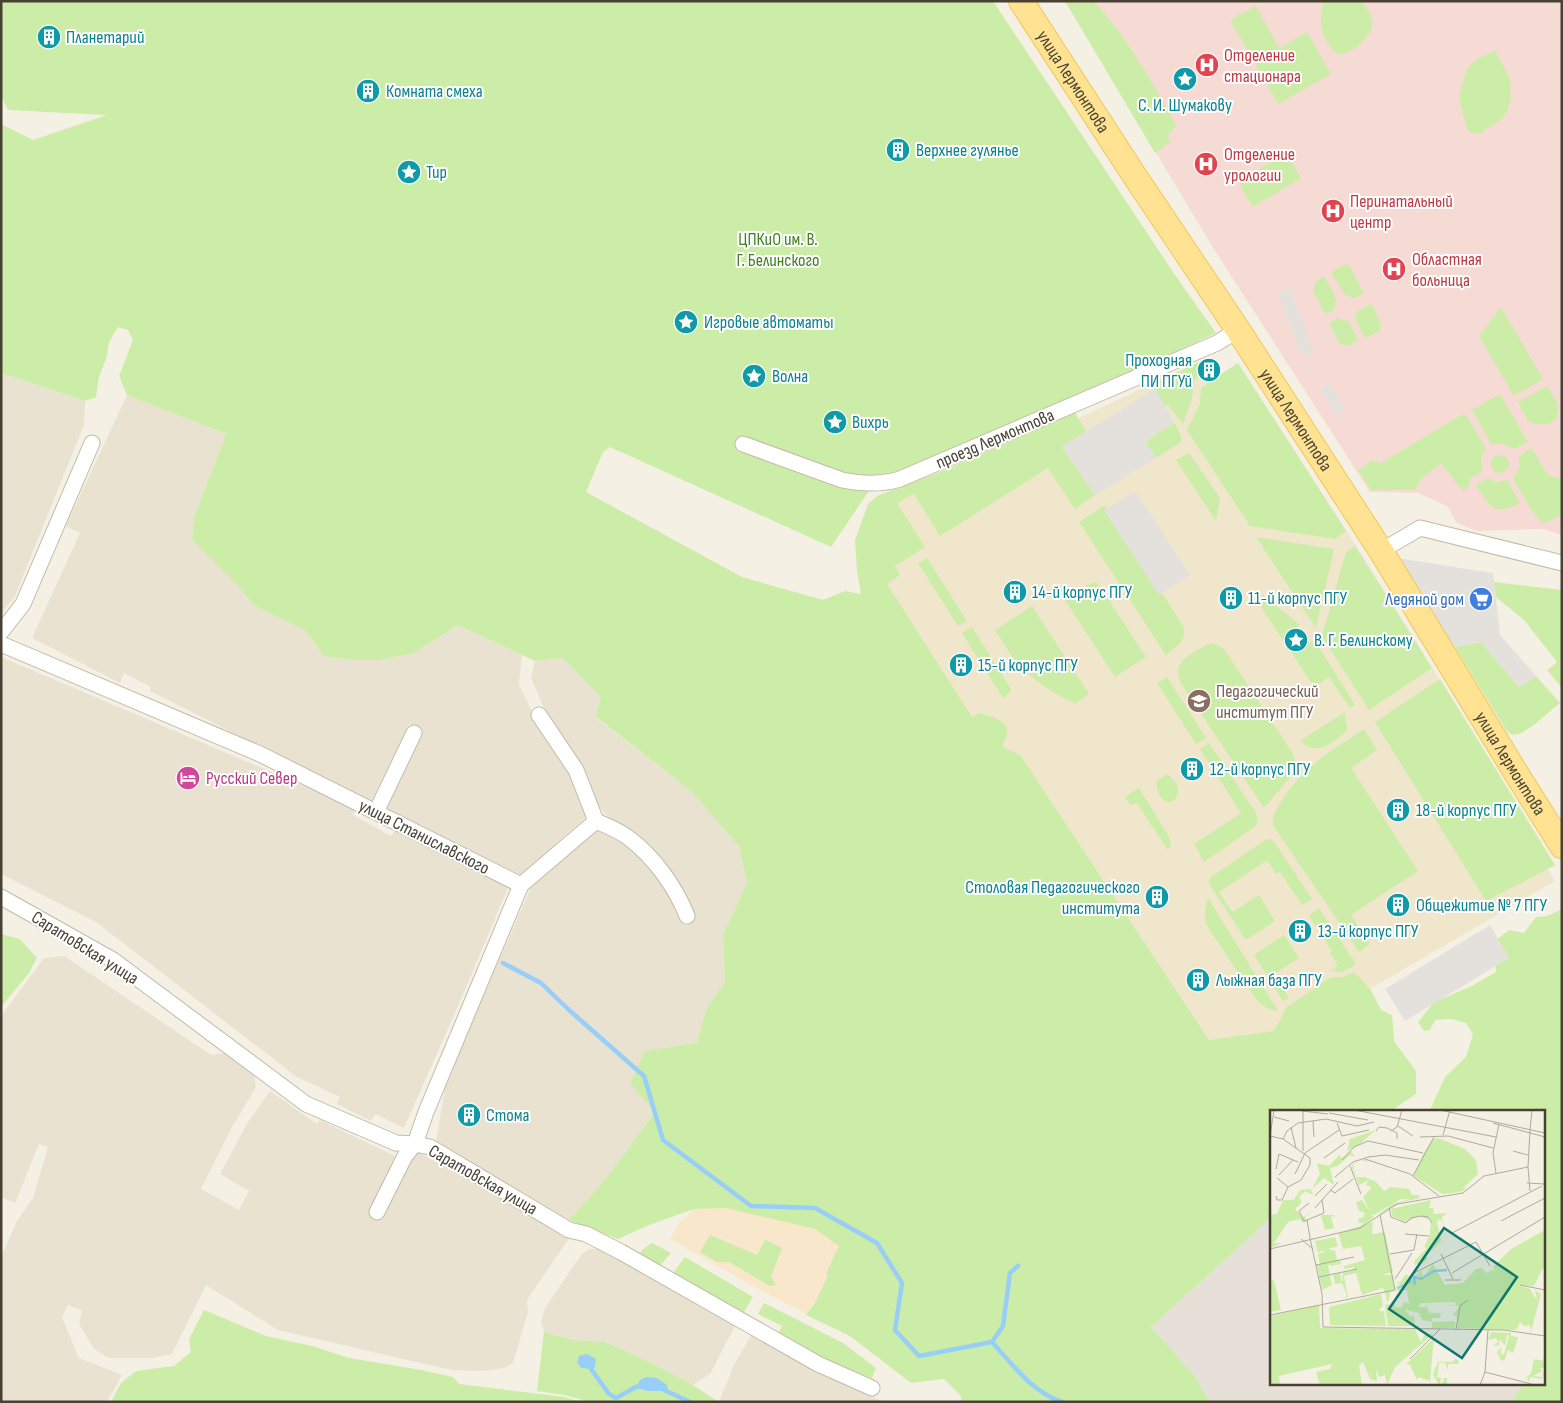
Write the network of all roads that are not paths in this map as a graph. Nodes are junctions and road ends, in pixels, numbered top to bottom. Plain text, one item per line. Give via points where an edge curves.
1 (1021, 1) edge
2 (1238, 330) junction
3 (92, 443) dead end
4 (743, 444) dead end
5 (1381, 551) junction
6 (1562, 564) edge
7 (1, 632) edge
8 (1, 644) edge
9 (540, 715) dead end
10 (414, 733) dead end
11 (376, 812) junction
12 (596, 821) junction
13 (1562, 846) edge
14 (520, 886) junction
15 (1, 897) edge
16 (687, 916) dead end
17 (415, 1144) junction
18 (377, 1212) dead end
19 (872, 1388) dead end

1 - 2 main road, улица Лермонтова
2 - 4 street, проезд Лермонтова via 1217,343 1023,428 890,482 842,480
2 - 5 main road, улица Лермонтова
3 - 7 street via 23,604
5 - 6 street via 1420,528
5 - 13 main road, улица Лермонтова
8 - 11 street, улица Станиславского via 260,754
9 - 12 street via 576,770
10 - 11 street
11 - 14 street, улица Станиславского
12 - 14 street
12 - 16 street via 630,838 662,872
14 - 17 street
15 - 17 street, Саратовская улица via 113,960 306,1104 396,1143
17 - 18 street via 405,1156
17 - 19 street, Саратовская улица via 430,1147 569,1230 586,1234 621,1252 818,1364

